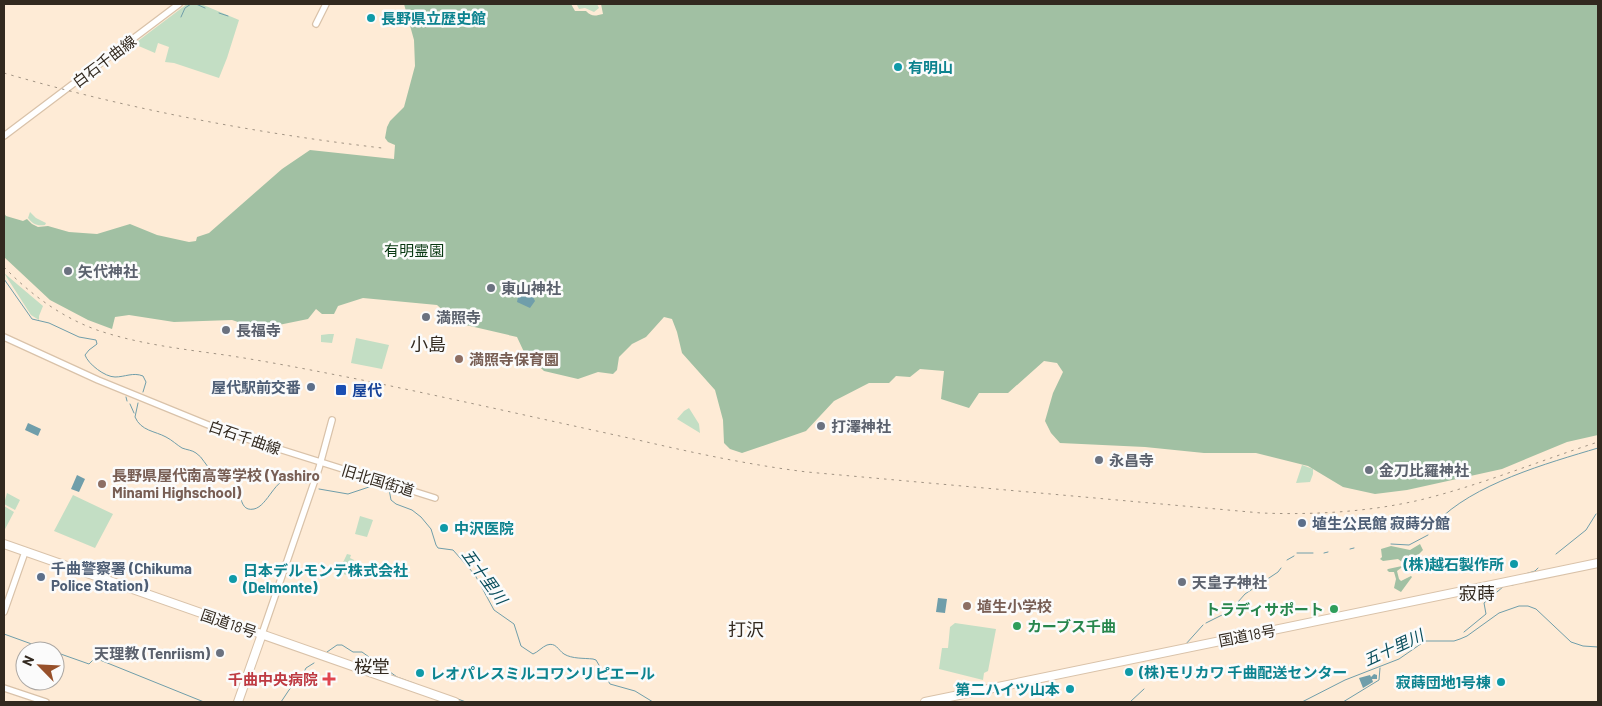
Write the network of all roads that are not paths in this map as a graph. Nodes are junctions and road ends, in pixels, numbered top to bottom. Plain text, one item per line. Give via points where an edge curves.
1 (179, 4) edge
2 (326, 4) edge
3 (316, 24) dead end
4 (4, 136) edge
5 (4, 337) edge
6 (332, 420) dead end
7 (321, 462) junction
8 (435, 498) dead end
9 (4, 544) edge
10 (25, 552) junction
11 (1598, 563) edge
12 (4, 612) edge
13 (262, 634) junction
14 (4, 688) edge
15 (46, 702) edge
16 (238, 702) edge
17 (455, 702) edge
18 (925, 702) edge

1 - 4 main road, 白石千曲線
2 - 3 main road
5 - 7 main road, 白石千曲線 via 187,417
6 - 7 main road
7 - 8 main road, 旧北国街道
7 - 13 main road
9 - 10 highway, 国道18号
10 - 12 main road
10 - 13 highway, 国道18号
11 - 18 highway, 国道18号
13 - 16 highway
13 - 17 highway, 国道18号
14 - 15 main road

